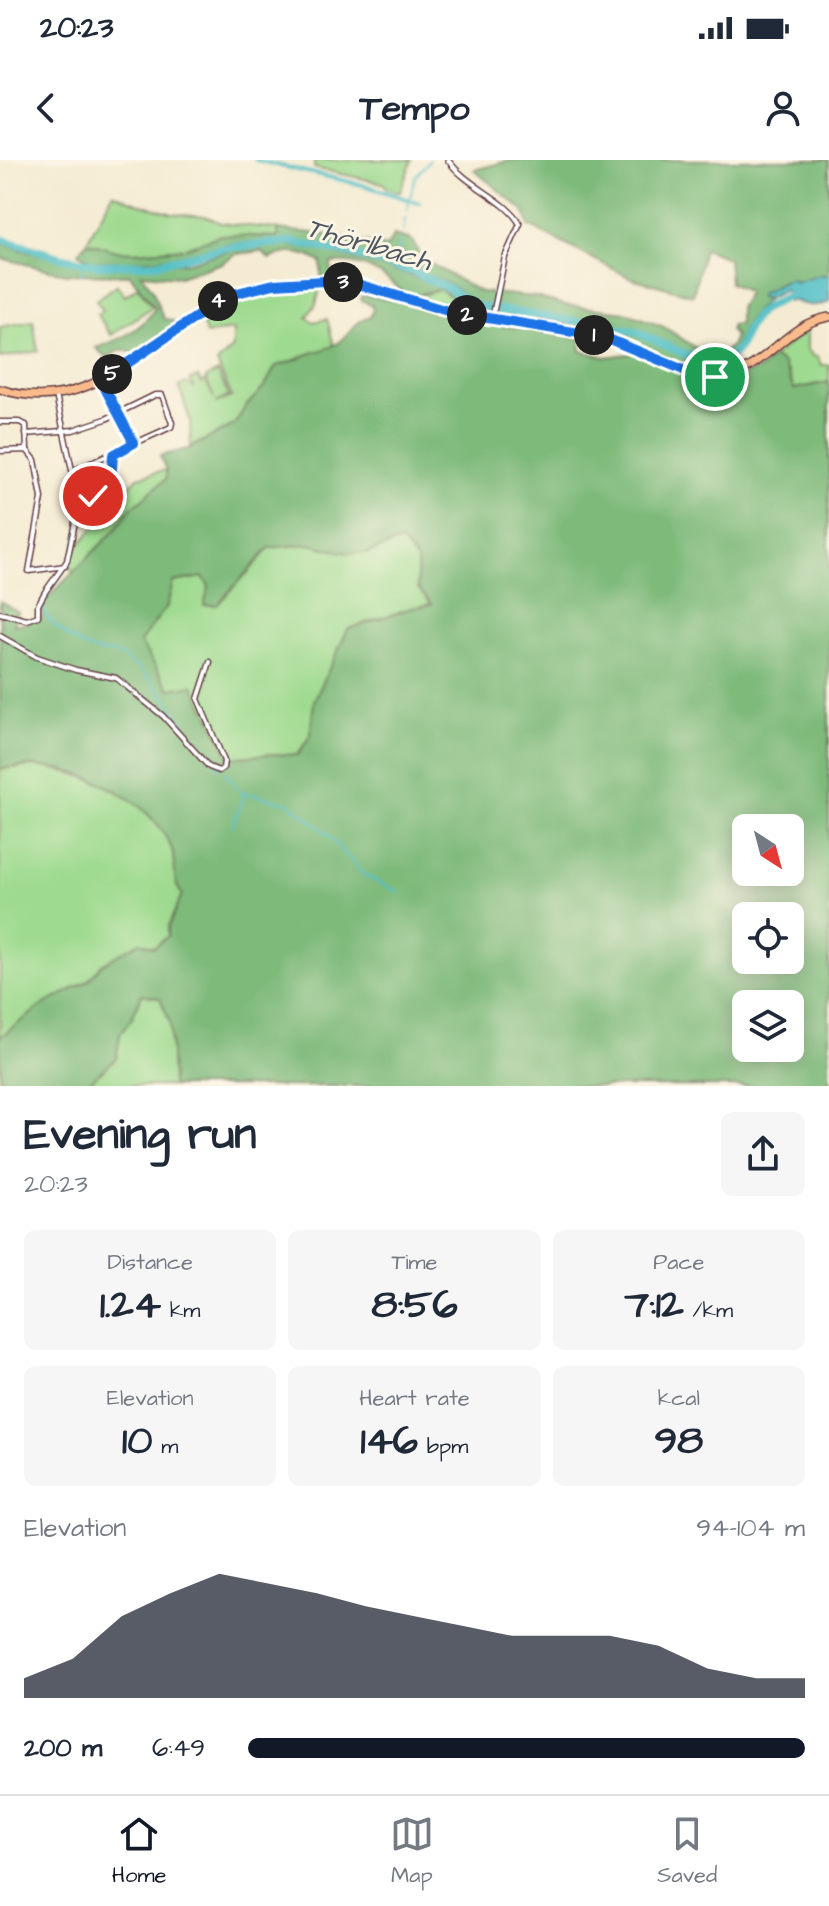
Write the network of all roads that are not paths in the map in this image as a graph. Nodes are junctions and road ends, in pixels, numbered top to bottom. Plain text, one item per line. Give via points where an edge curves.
1 (448, 160) edge
2 (829, 317) edge
3 (493, 318) junction
4 (101, 381) junction
5 (0, 389) edge
6 (56, 394) junction
7 (117, 411) junction
8 (0, 422) edge
9 (64, 432) junction
10 (26, 434) junction
11 (134, 443) junction
12 (27, 450) junction
13 (0, 451) edge
14 (113, 455) junction
15 (73, 471) junction
16 (93, 496) dead end
17 (65, 566) junction
18 (0, 613) edge
19 (0, 636) edge
20 (210, 662) dead end

1 - 3 street via 520,224 505,257
2 - 3 main road via 800,326 753,366 715,377 686,371 604,337
3 - 4 main road via 451,312 354,283 263,285 218,301
4 - 6 main road
4 - 7 street
5 - 6 main road
6 - 9 street
7 - 9 street
7 - 11 street
7 - 11 street via 162,395 172,425
8 - 10 street via 26,425
9 - 10 street
9 - 15 street
10 - 12 street
11 - 14 street
12 - 13 street
12 - 17 street via 35,460 41,516 29,571
14 - 15 street
14 - 16 street via 111,481
15 - 17 street via 79,503
17 - 18 street via 45,592 38,616 27,620
19 - 20 street via 37,657 116,678 219,771 224,761 198,699

